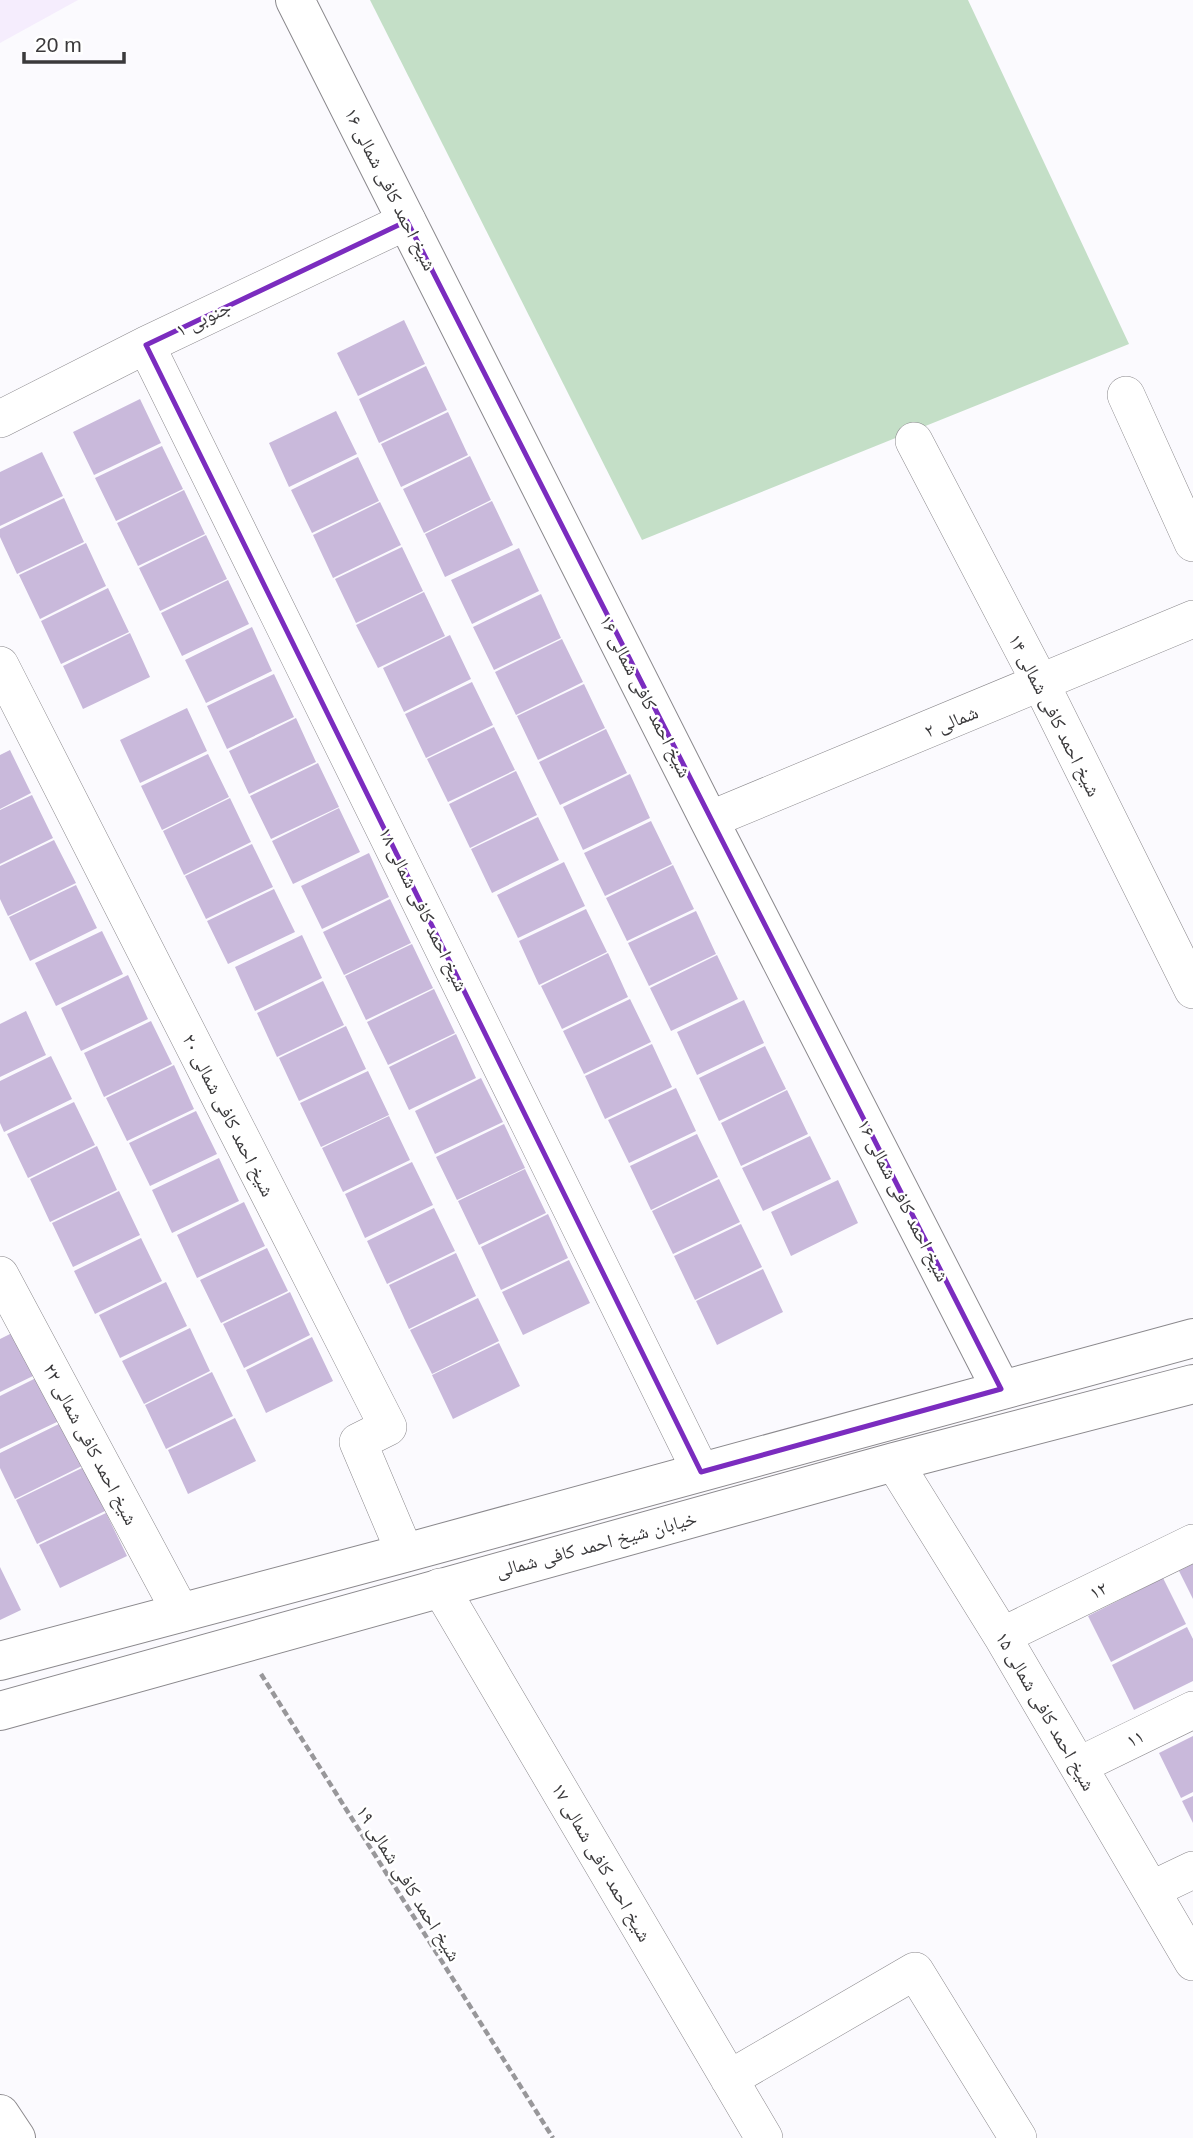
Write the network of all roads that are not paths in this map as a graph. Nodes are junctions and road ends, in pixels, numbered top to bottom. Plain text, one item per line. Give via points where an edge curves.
1 (295, 0) edge
2 (407, 221) junction
3 (146, 345) junction
4 (1126, 395) dead end
5 (0, 419) edge
6 (914, 440) dead end
7 (1193, 543) edge
8 (1193, 619) edge
9 (0, 665) edge
10 (1041, 684) junction
11 (709, 820) junction
12 (1193, 990) edge
13 (0, 1275) edge
14 (1193, 1338) edge
15 (1193, 1384) edge
16 (1001, 1389) junction
17 (894, 1462) junction
18 (701, 1472) junction
19 (1193, 1544) edge
20 (405, 1553) junction
21 (440, 1587) junction
22 (181, 1613) junction
23 (1002, 1636) junction
24 (0, 1661) edge
25 (1193, 1710) edge
26 (0, 1711) edge
27 (1078, 1766) junction
28 (1193, 1870) edge
29 (1151, 1890) junction
30 (1193, 1962) edge
31 (729, 2079) junction
32 (0, 2114) edge
33 (16, 2138) edge
34 (764, 2138) edge
35 (1018, 2138) edge

1 - 2 street, شیخ احمد کافی شمالی ۱۶
2 - 3 street, جنوبی ۱
2 - 11 street, شیخ احمد کافی شمالی ۱۶
3 - 5 street, جنوبی ۱
3 - 18 street, شیخ احمد کافی شمالی ۱۸
4 - 7 street
6 - 10 street, شیخ احمد کافی شمالی ۱۴
8 - 10 street, ۲ شمالی
9 - 20 street, شیخ احمد کافی شمالی ۲۰ via 388,1427 358,1442
10 - 11 street, ۲ شمالی
10 - 12 street, شیخ احمد کافی شمالی ۱۴
11 - 16 street, شیخ احمد کافی شمالی ۱۶
13 - 22 street, شیخ احمد کافی شمالی ۲۲
14 - 16 street
15 - 17 street, خیابان شیخ احمد کافی شمالی
16 - 18 street
17 - 21 street, خیابان شیخ احمد کافی شمالی
17 - 23 street, شیخ احمد کافی شمالی ۱۵
18 - 20 street
19 - 23 street, ۱۲
20 - 22 street
21 - 26 street, خیابان شیخ احمد کافی شمالی
21 - 31 street, شیخ احمد کافی شمالی ۱۷
22 - 24 street
23 - 27 street, شیخ احمد کافی شمالی ۱۵
25 - 27 street, ۱۱
27 - 29 street, شیخ احمد کافی شمالی ۱۵
28 - 29 street
29 - 30 street, شیخ احمد کافی شمالی ۱۵
31 - 34 street, شیخ احمد کافی شمالی ۱۷
31 - 35 street via 915,1971
32 - 33 street

